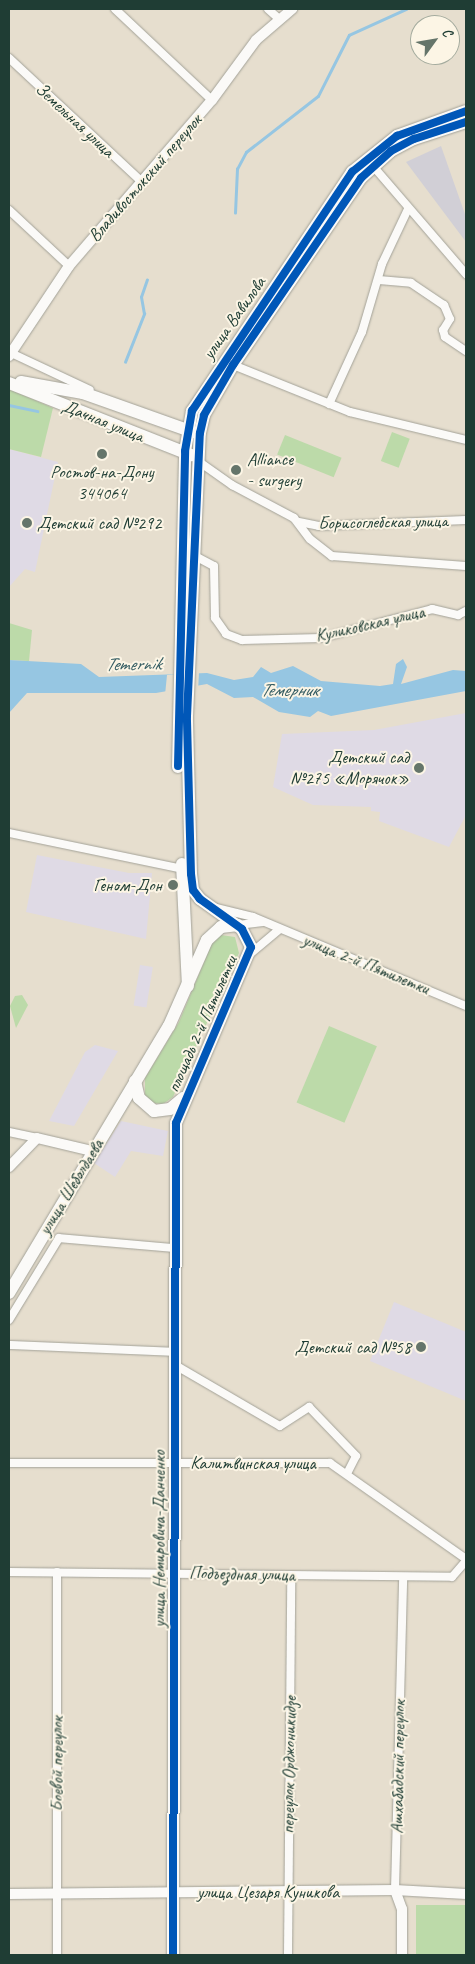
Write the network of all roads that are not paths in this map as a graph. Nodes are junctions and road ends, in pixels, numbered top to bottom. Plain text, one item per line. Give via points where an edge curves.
1 (115, 9) edge
2 (268, 9) edge
3 (292, 9) edge
4 (279, 19) junction
5 (9, 58) edge
6 (212, 100) junction
7 (466, 111) edge
8 (466, 122) edge
9 (373, 166) junction
10 (141, 181) junction
11 (408, 209) junction
12 (9, 210) edge
13 (68, 266) junction
14 (466, 274) edge
15 (379, 280) junction
16 (466, 352) edge
17 (9, 354) edge
18 (233, 365) junction
19 (9, 382) edge
20 (104, 401) junction
21 (329, 404) junction
22 (137, 415) junction
23 (98, 418) junction
24 (187, 430) junction
25 (200, 434) junction
26 (466, 440) edge
27 (184, 451) junction
28 (197, 460) junction
29 (466, 520) edge
30 (300, 522) junction
31 (196, 556) junction
32 (466, 566) edge
33 (466, 611) edge
34 (458, 615) junction
35 (466, 619) edge
36 (187, 630) junction
37 (9, 833) edge
38 (185, 875) junction
39 (210, 907) junction
40 (265, 922) junction
41 (238, 925) junction
42 (280, 929) junction
43 (250, 954) junction
44 (188, 986) junction
45 (466, 1006) edge
46 (135, 1081) junction
47 (185, 1096) junction
48 (176, 1123) joint
49 (9, 1132) edge
50 (37, 1138) junction
51 (92, 1151) junction
52 (9, 1167) edge
53 (174, 1248) junction
54 (9, 1293) edge
55 (9, 1320) edge
56 (9, 1345) edge
57 (174, 1358) junction
58 (9, 1463) edge
59 (174, 1463) junction
60 (348, 1472) junction
61 (466, 1560) edge
62 (9, 1572) edge
63 (57, 1572) junction
64 (173, 1572) junction
65 (291, 1575) junction
66 (403, 1577) junction
67 (395, 1890) junction
68 (174, 1892) junction
69 (57, 1893) junction
70 (287, 1893) junction
71 (9, 1894) edge
72 (466, 1894) edge
73 (57, 1955) edge
74 (173, 1955) edge
75 (288, 1955) edge
76 (402, 1955) edge

1 - 6 street
2 - 4 street
3 - 4 street, Владивостокский переулок
4 - 6 street, Владивостокский переулок via 256,40
5 - 10 street, Земельная улица
6 - 10 street, Владивостокский переулок
7 - 24 main road, улица Вавилова via 397,136 352,172 199,395
8 - 9 main road, улица Вавилова via 414,139
9 - 11 street
9 - 18 main road, улица Вавилова via 338,208 296,278
10 - 13 street, Владивостокский переулок
11 - 14 street
11 - 15 street
12 - 13 street
13 - 17 street, Владивостокский переулок
15 - 16 street via 411,283 444,305 450,319 443,330 445,337
15 - 21 street via 362,332
17 - 20 street, Дачная улица
18 - 21 street
18 - 25 main road, улица Вавилова via 204,415
19 - 20 main road, Дачная улица via 83,393
19 - 23 main road, Дачная улица
20 - 22 main road, Дачная улица
21 - 26 street
22 - 23 main road
22 - 24 main road, Дачная улица
23 - 27 main road, Дачная улица
24 - 25 main road, Дачная улица
24 - 27 main road, улица Вавилова
25 - 28 main road, улица Вавилова
27 - 28 main road, Дачная улица
27 - 36 main road, улица Вавилова
28 - 30 street via 232,485
28 - 31 main road, улица Вавилова
29 - 30 street, Борисоглебская улица via 320,526
30 - 32 street via 310,539 332,556
31 - 34 street, Куликовская улица via 214,566 215,618 226,634 242,640 322,638 432,608
31 - 36 main road, улица Вавилова
33 - 34 street
34 - 35 street, Куликовская улица
36 - 38 main road via 183,716
37 - 38 street
38 - 39 main road, площадь 2-й Пятилетки via 193,890
38 - 44 main road, площадь 2-й Пятилетки
39 - 40 street, улица 2-й Пятилетки via 225,908
39 - 41 main road, площадь 2-й Пятилетки
40 - 41 street
40 - 42 street, улица 2-й Пятилетки
41 - 43 main road, площадь 2-й Пятилетки via 249,941
41 - 44 main road, площадь 2-й Пятилетки via 212,933
42 - 43 street
42 - 45 street, улица 2-й Пятилетки
43 - 47 main road, площадь 2-й Пятилетки
44 - 46 main road, площадь 2-й Пятилетки
46 - 47 main road, площадь 2-й Пятилетки via 139,1098 154,1111 174,1107
46 - 51 main road, улица Шеболдаева
47 - 48 main road, площадь 2-й Пятилетки
48 - 53 main road, улица Немировича-Данченко
49 - 50 street
50 - 51 street
50 - 52 street
51 - 54 main road, улица Шеболдаева
53 - 55 street via 59,1238
53 - 57 main road, улица Немировича-Данченко
56 - 57 street
57 - 59 main road, улица Немировича-Данченко
57 - 60 street via 280,1426 309,1407 356,1456
58 - 59 street, Калитвинская улица
59 - 60 street, Калитвинская улица via 330,1463
59 - 64 main road, улица Немировича-Данченко
60 - 61 street, Калитвинская улица
61 - 66 street, Подъездная улица via 452,1577
62 - 63 street, Подъездная улица
63 - 64 street, Подъездная улица
63 - 69 street, Боевой переулок
64 - 65 street, Подъездная улица
64 - 68 main road, улица Немировича-Данченко
65 - 66 street, Подъездная улица
65 - 70 street, переулок Орджоникидзе
66 - 67 street, Ашхабадский переулок
67 - 70 street, улица Цезаря Куникова
67 - 72 street, улица Цезаря Куникова
67 - 76 street, Ашхабадский переулок via 402,1909
68 - 69 street, улица Цезаря Куникова
68 - 70 street, улица Цезаря Куникова
68 - 74 main road, улица Немировича-Данченко
69 - 71 street, улица Цезаря Куникова
69 - 73 street, Боевой переулок
70 - 75 street, переулок Орджоникидзе

